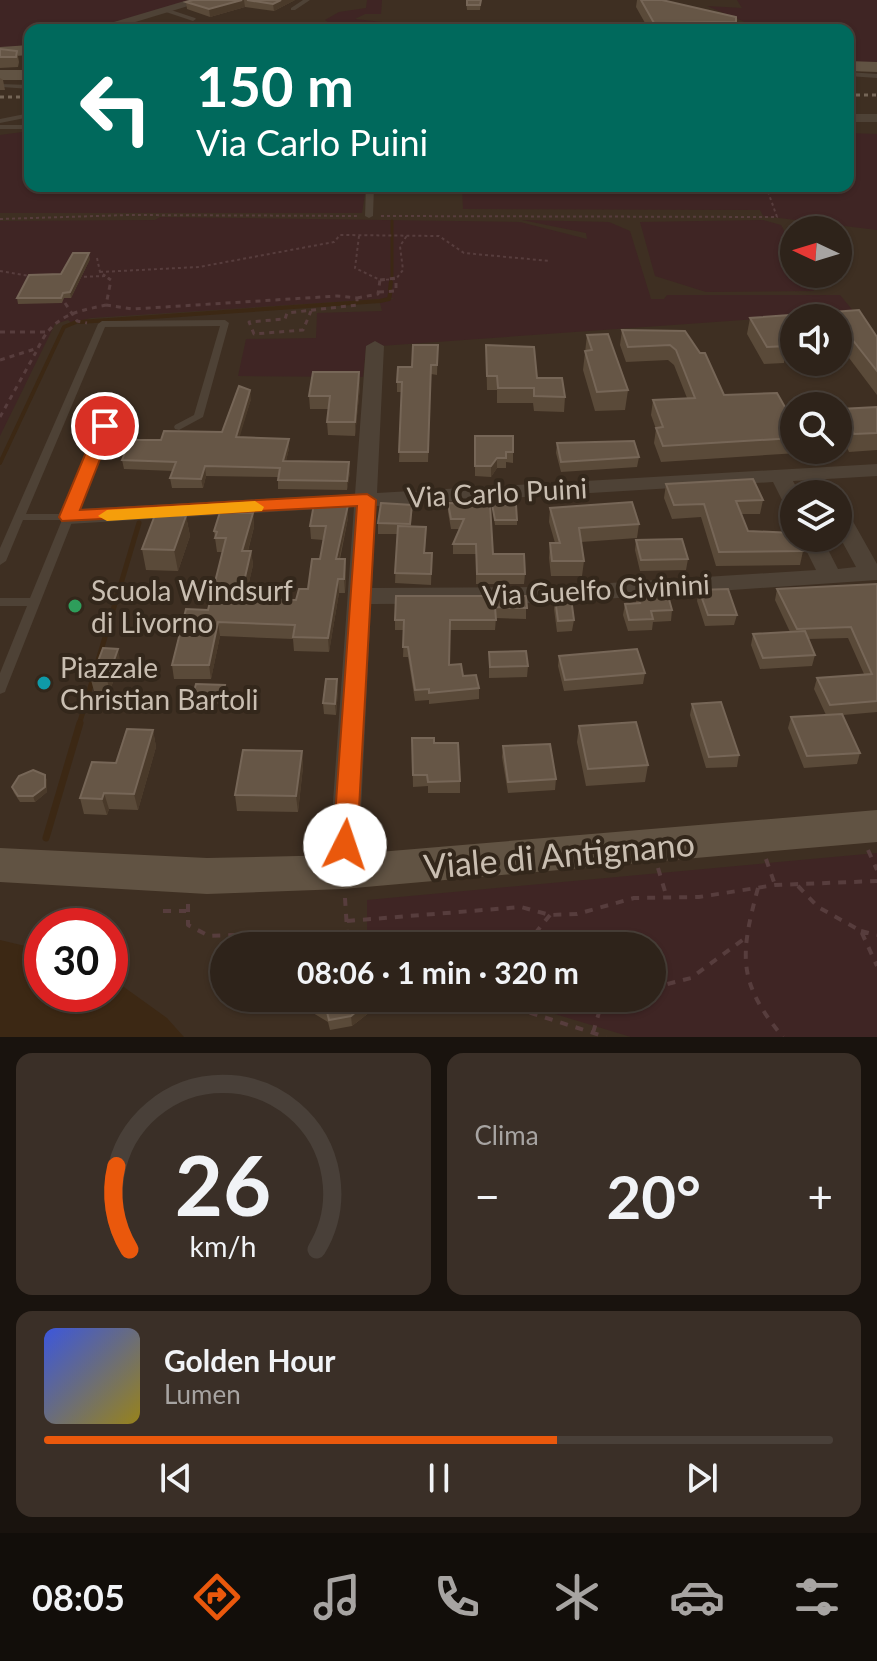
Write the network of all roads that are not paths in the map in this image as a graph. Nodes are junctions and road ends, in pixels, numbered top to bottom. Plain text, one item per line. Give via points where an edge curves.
1 (202, 0) edge
2 (307, 0) edge
3 (293, 9) dead end
4 (165, 10) junction
5 (193, 19) dead end
6 (115, 24) edge
7 (854, 66) edge
8 (877, 67) edge
9 (854, 74) edge
10 (877, 76) edge
11 (24, 78) edge
12 (1, 80) edge
13 (24, 117) edge
14 (854, 118) edge
15 (877, 118) edge
16 (0, 124) edge
17 (24, 126) edge
18 (370, 192) edge
19 (369, 216) road end
20 (380, 349) dead end
21 (105, 426) dead end
22 (179, 427) dead end
23 (829, 470) junction
24 (877, 470) edge
25 (780, 476) junction
26 (782, 480) edge
27 (828, 480) edge
28 (367, 500) junction
29 (79, 516) junction
30 (19, 517) junction
31 (852, 539) edge
32 (818, 552) edge
33 (0, 561) edge
34 (831, 577) junction
35 (361, 596) junction
36 (0, 602) edge
37 (34, 602) junction
38 (0, 689) edge
39 (872, 836) edge
40 (0, 865) edge
41 (343, 872) junction

1 - 4 street
2 - 3 lane
4 - 5 lane
4 - 6 street
7 - 8 main road
9 - 10 lane
11 - 12 main road
13 - 16 lane
14 - 15 street
16 - 17 lane
18 - 19 lane
20 - 28 street
21 - 29 lane
22 - 30 lane via 198,417 225,323 102,324
23 - 24 street, Via Carlo Puini
23 - 25 street, Via Carlo Puini
23 - 27 street
25 - 26 street
25 - 28 street, Via Carlo Puini
28 - 29 street, Via Carlo Puini
28 - 35 street
29 - 30 lane
29 - 37 lane
30 - 33 lane
31 - 34 street, Via Guelfo Civinini via 871,574
32 - 34 street
34 - 35 street, Via Guelfo Civinini via 546,595
35 - 41 street via 348,672
36 - 37 lane
37 - 38 lane
39 - 41 main road, Viale di Antignano
40 - 41 main road, Viale di Antignano via 207,876

